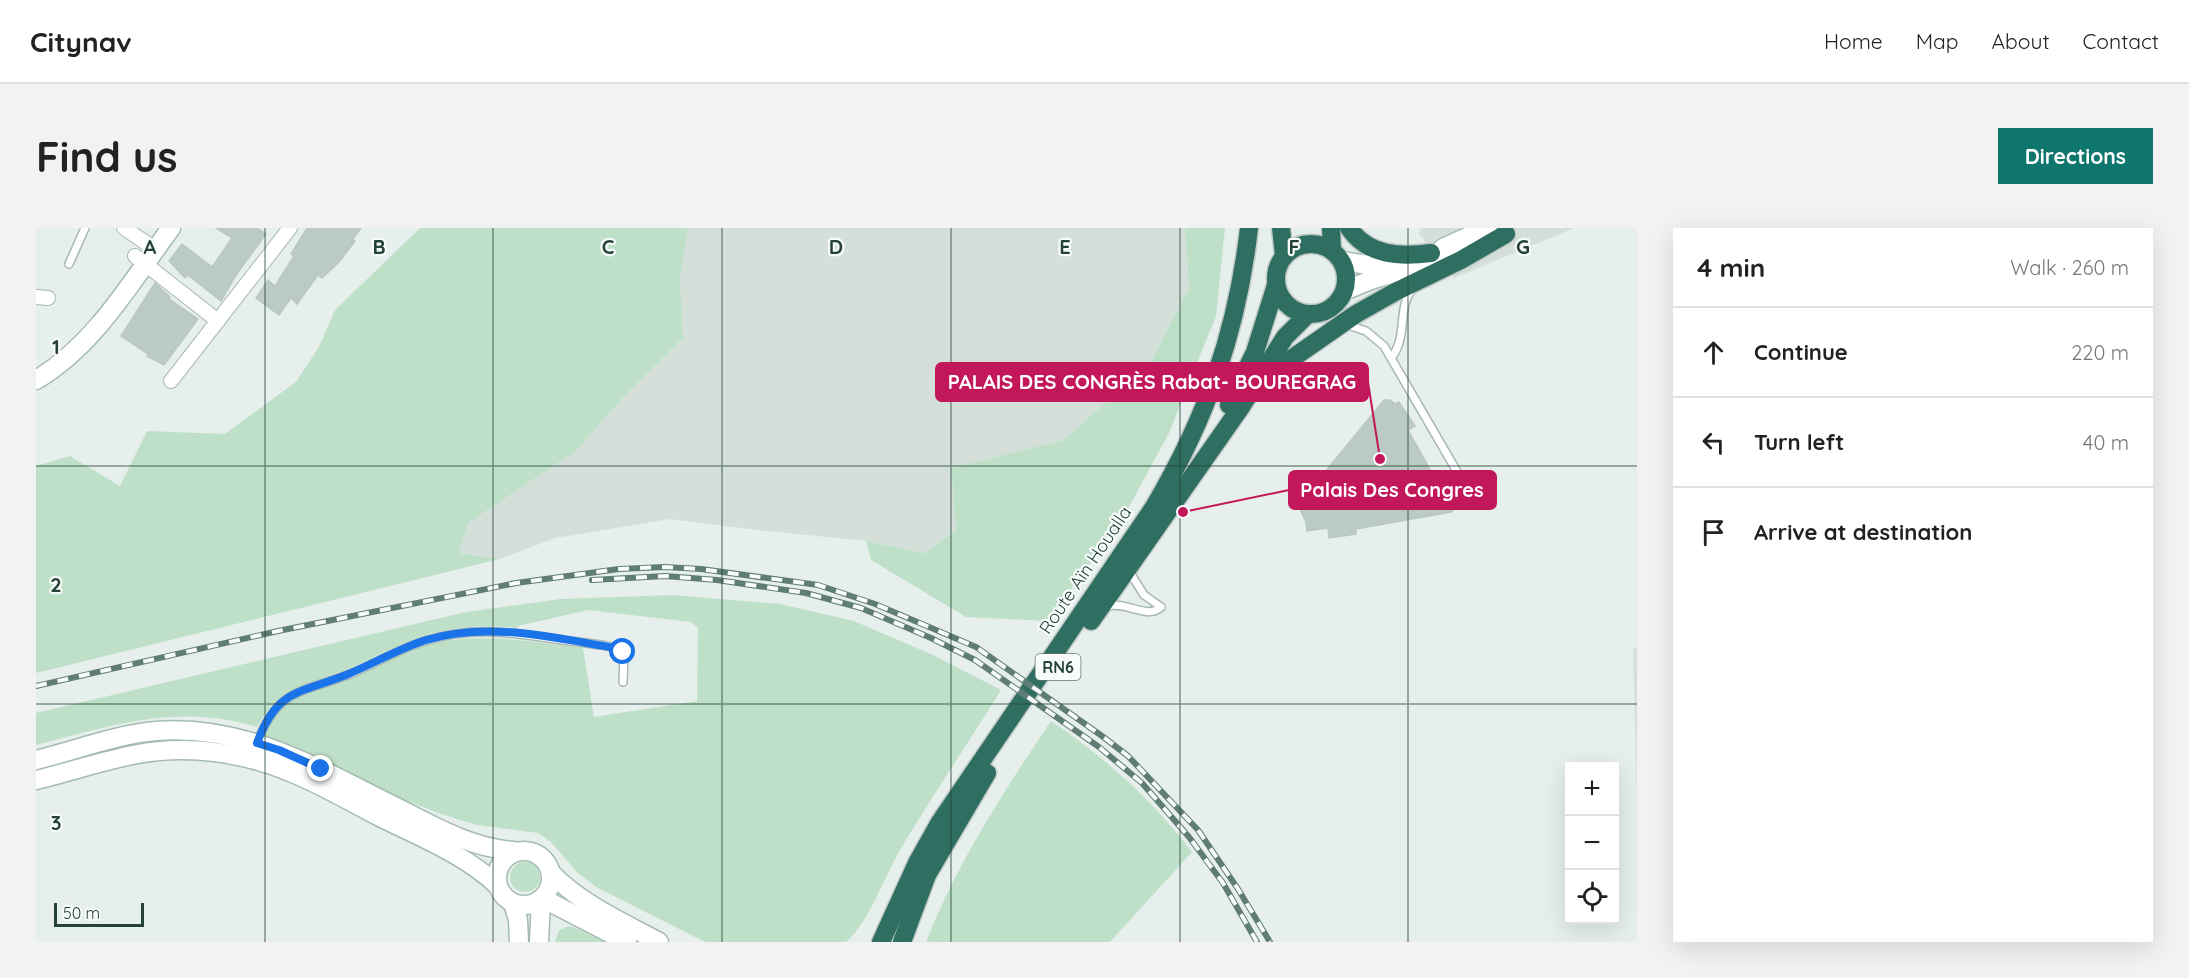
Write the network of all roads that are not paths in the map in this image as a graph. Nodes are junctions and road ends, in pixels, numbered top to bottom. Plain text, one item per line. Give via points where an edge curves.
1 (85, 228) edge
2 (124, 228) edge
3 (171, 228) edge
4 (290, 228) edge
5 (1249, 228) edge
6 (1281, 228) edge
7 (1331, 228) edge
8 (1349, 228) edge
9 (1487, 228) edge
10 (1513, 231) edge
11 (152, 239) edge
12 (1431, 253) junction
13 (1284, 256) junction
14 (1337, 256) junction
15 (140, 260) junction
16 (69, 264) dead end
17 (1420, 280) junction
18 (1276, 285) junction
19 (1344, 291) junction
20 (1308, 314) junction
21 (218, 321) junction
22 (1343, 323) junction
23 (1392, 357) junction
24 (36, 367) edge
25 (36, 380) edge
26 (171, 381) dead end
27 (1241, 407) junction
28 (1470, 494) dead end
29 (1137, 532) junction
30 (1128, 569) junction
31 (1101, 607) junction
32 (623, 682) dead end
33 (257, 743) junction
34 (36, 760) edge
35 (36, 780) edge
36 (514, 852) junction
37 (551, 873) junction
38 (497, 885) junction
39 (541, 898) junction
40 (513, 903) junction
41 (898, 903) junction
42 (519, 942) edge
43 (539, 942) edge
44 (627, 942) edge
45 (659, 942) edge
46 (871, 942) edge
47 (881, 942) edge
48 (902, 942) edge

1 - 16 lane
2 - 11 street
3 - 11 street
4 - 21 street
5 - 29 highway, Route Aïn Houalla / RN6 via 1240,295 1217,374 1184,453
6 - 13 highway, RN6
7 - 14 highway
8 - 12 highway via 1361,242 1377,251
9 - 12 street
10 - 17 highway
10 - 19 street
11 - 15 street
12 - 14 street via 1381,265
13 - 14 highway via 1303,244 1318,244
13 - 18 highway, RN6 via 1277,270
14 - 19 highway via 1346,276
15 - 21 street
15 - 24 street via 78,332
15 - 25 street via 91,335
17 - 22 highway
17 - 23 lane via 1409,293 1401,339
18 - 20 highway via 1287,305
18 - 29 highway, RN6 via 1260,337 1236,393 1188,469
19 - 20 highway, RN6 via 1330,309
20 - 27 highway, Route Aïn Houalla / RN6 via 1285,337
21 - 26 street
22 - 23 lane via 1376,337
22 - 27 highway via 1280,367
23 - 28 lane
27 - 30 highway, Route Aïn Houalla / RN6
29 - 41 highway, Route Aïn Houalla / RN6 via 940,822
30 - 31 highway, Route Aïn Houalla / RN6
30 - 31 lane via 1144,595 1161,608 1150,613 1124,605
31 - 48 highway, Route Aïn Houalla / RN6 via 1013,730 956,823 927,875
32 - 33 lane via 624,654 618,648 506,631 455,633 407,647 288,697 267,718
33 - 34 street via 202,733 155,731
33 - 36 street via 321,769 465,841
35 - 38 street via 153,752 208,751 248,758 327,789 465,860
36 - 37 street via 533,852 542,857
36 - 38 street via 499,867
37 - 39 street via 548,891
37 - 45 street via 589,904
38 - 40 street
39 - 40 street via 532,904
39 - 43 street
39 - 44 street
40 - 42 street
41 - 46 highway
41 - 47 highway, Route Aïn Houalla / RN6

